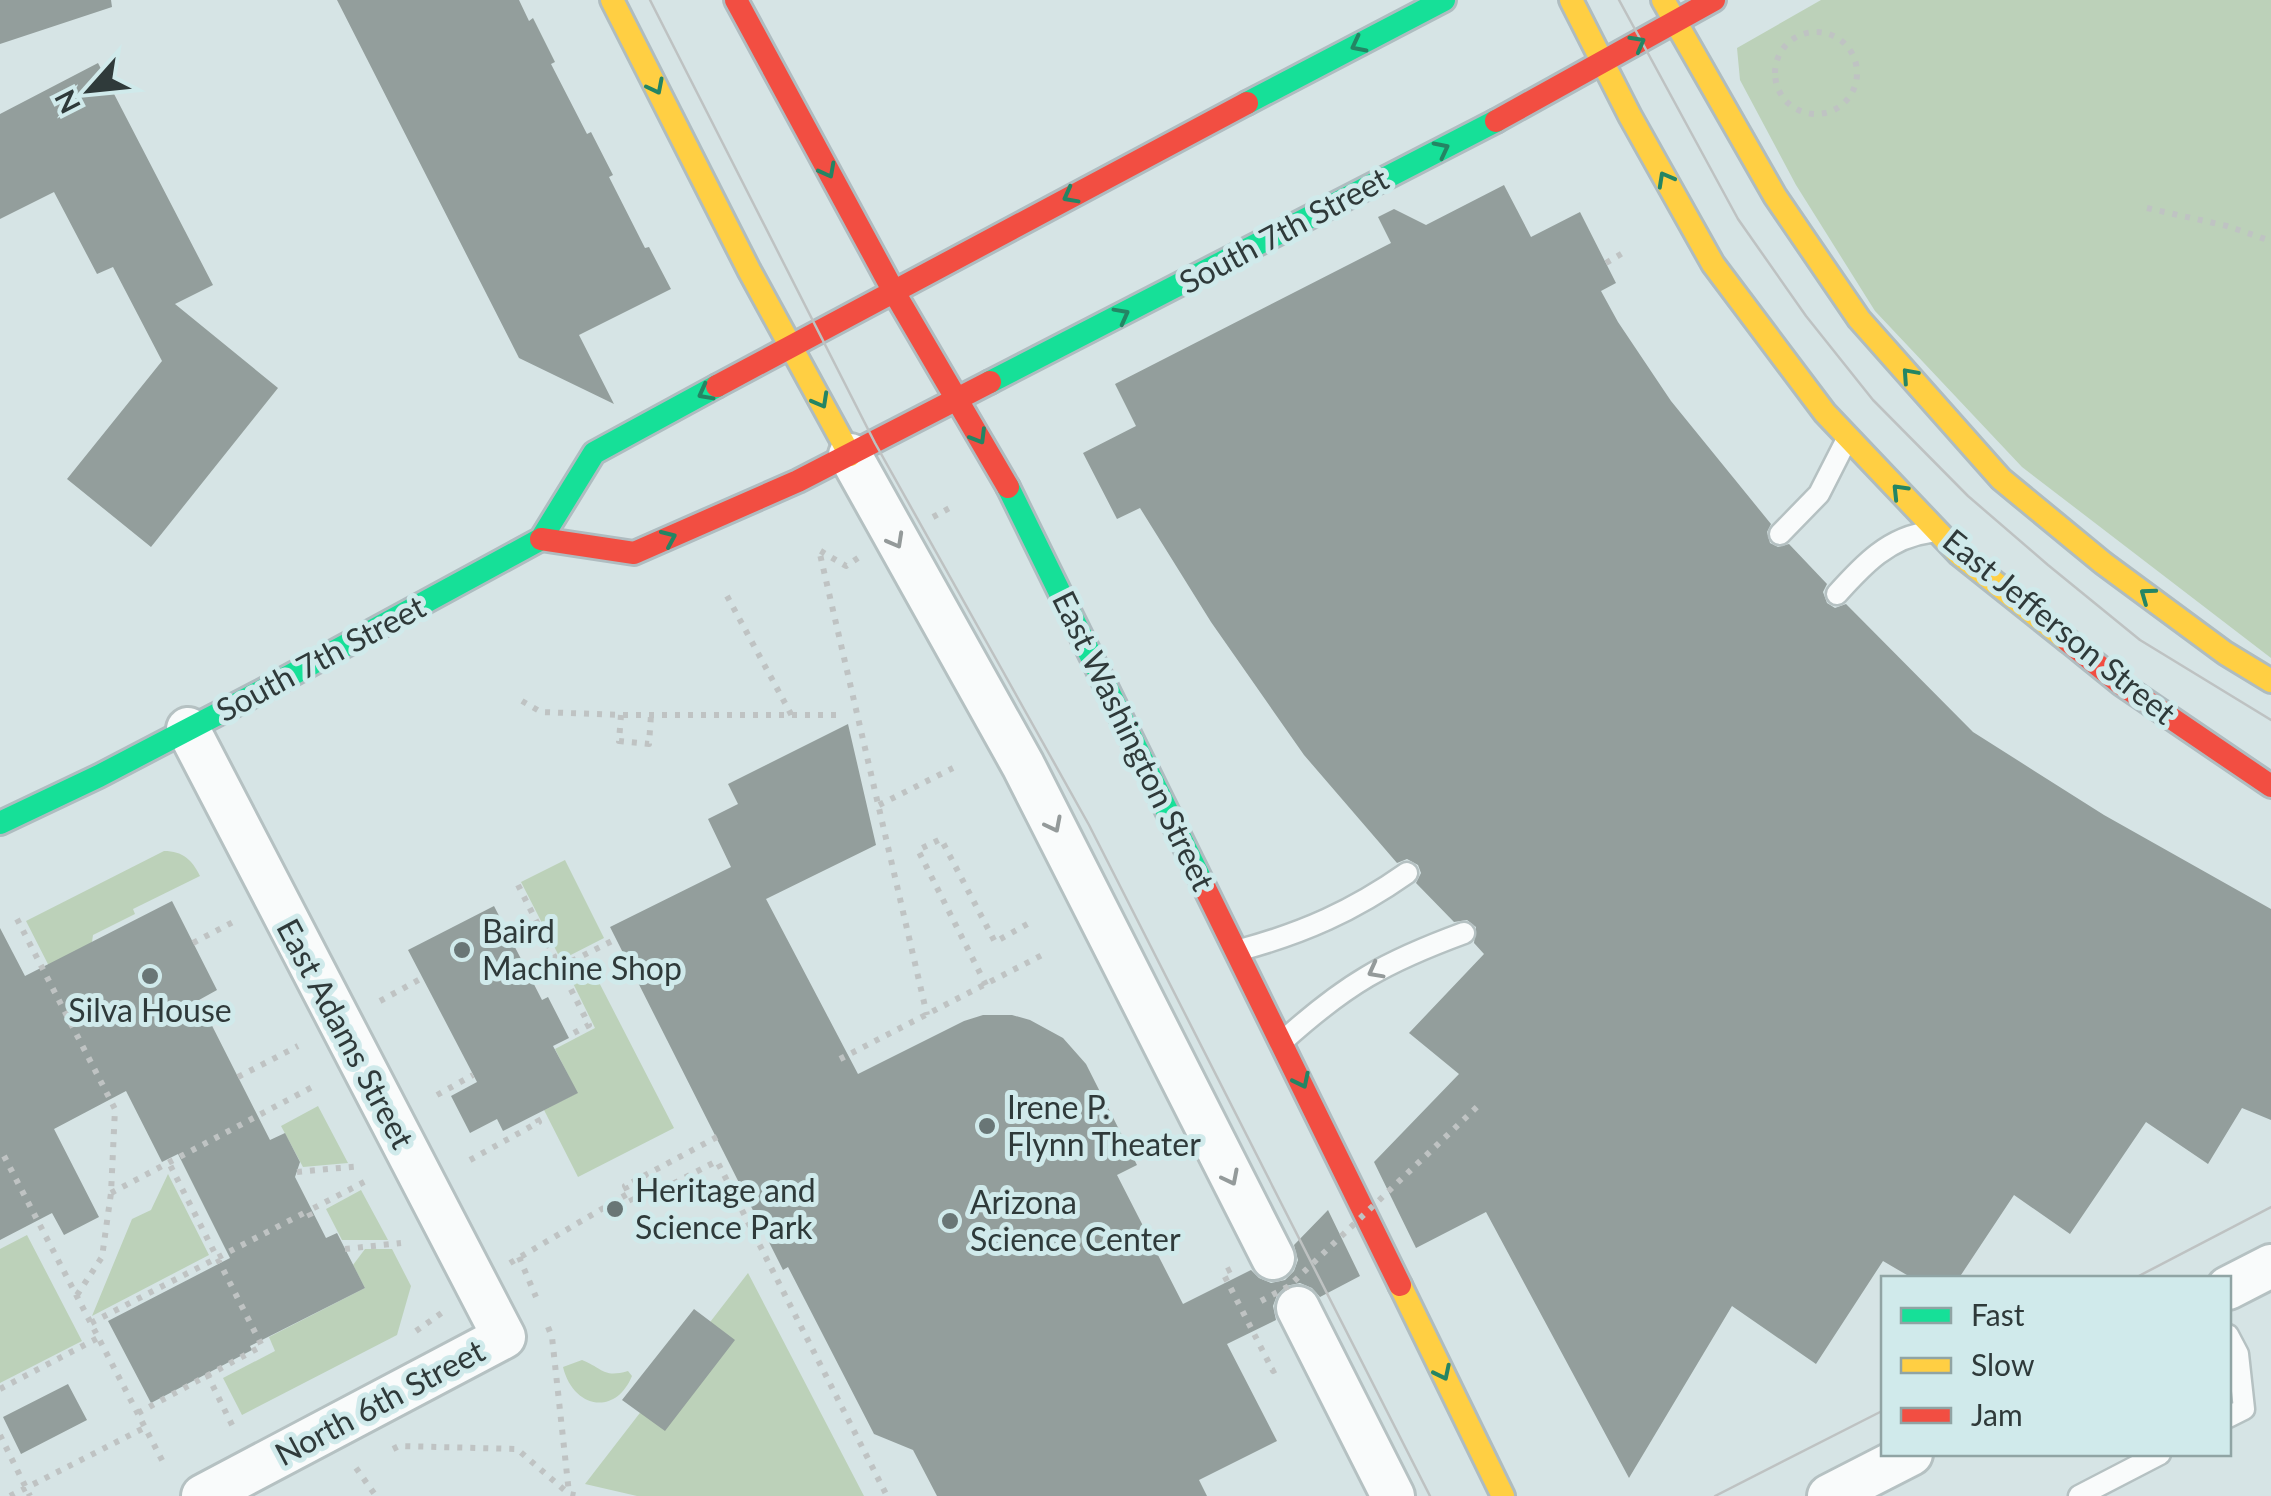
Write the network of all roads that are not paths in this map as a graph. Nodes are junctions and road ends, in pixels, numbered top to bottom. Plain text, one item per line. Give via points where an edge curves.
1 (612, 0) edge
2 (736, 0) edge
3 (1444, 0) edge
4 (1571, 0) edge
5 (1662, 0) edge
6 (1714, 0) edge
7 (1674, 22) junction
8 (1602, 62) junction
9 (894, 292) junction
10 (792, 348) junction
11 (957, 401) junction
12 (1848, 438) junction
13 (850, 455) junction
14 (1937, 531) junction
15 (1780, 534) dead end
16 (540, 539) junction
17 (1836, 594) dead end
18 (2271, 681) edge
19 (188, 730) junction
20 (2271, 786) edge
21 (0, 823) edge
22 (1407, 874) dead end
23 (1464, 933) dead end
24 (1238, 951) junction
25 (1282, 1042) junction
26 (1273, 1258) dead end
27 (2271, 1266) edge
28 (2231, 1286) edge
29 (1279, 1305) road end
30 (504, 1337) joint
31 (2231, 1341) edge
32 (2231, 1416) edge
33 (1910, 1456) edge
34 (2156, 1456) edge
35 (1874, 1486) edge
36 (203, 1496) edge
37 (1393, 1496) edge
38 (1503, 1496) edge
39 (1829, 1496) edge
40 (2079, 1496) edge

1 -> 10 main road
2 -> 9 main road, East Washington Street
3 -> 9 main road
4 - 8 main road, East Jefferson Street
5 - 7 main road
6 - 7 main road, South 7th Street
8 -> 7 main road, South 7th Street
18 -> 7 main road via 2103,563 2001,479 1859,319 1775,196
11 -> 8 main road, South 7th Street
12 -> 8 main road, East Jefferson Street via 1713,264
9 - 10 main road
9 - 11 main road, East Washington Street
10 -> 13 main road
10 -> 16 main road via 594,453
11 - 13 main road, South 7th Street
11 -> 24 main road, East Washington Street via 1004,479
14 -> 12 main road, East Jefferson Street
12 - 15 lane via 1819,494
16 -> 13 main road, South 7th Street via 634,553
13 -> 26 street via 1023,766
14 - 17 lane via 1910,534 1884,548
14 - 20 main road, East Jefferson Street via 2122,684
16 - 19 main road, South 7th Street
19 - 21 main road, South 7th Street
19 - 30 street, East Adams Street
22 - 24 lane via 1347,912
23 -> 25 lane via 1358,980
24 - 25 main road, East Washington Street
25 -> 38 main road, East Washington Street
27 - 28 street
29 - 37 street
30 - 36 street, North 6th Street
31 - 32 lane via 2244,1409
33 - 35 street
34 - 40 lane
35 - 39 street

